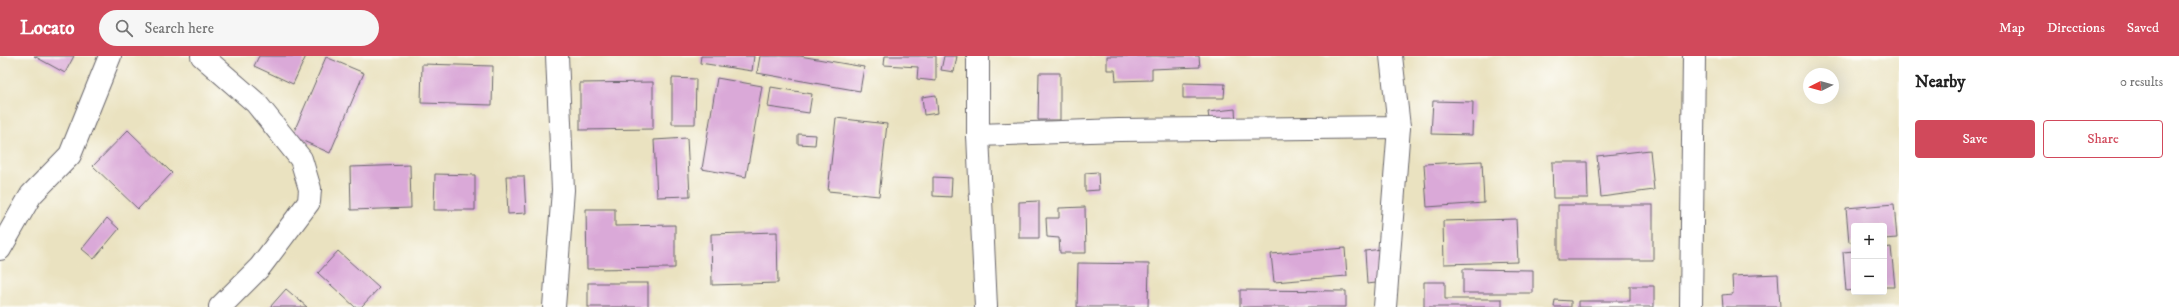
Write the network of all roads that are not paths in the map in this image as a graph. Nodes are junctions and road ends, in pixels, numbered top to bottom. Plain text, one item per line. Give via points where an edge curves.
1 (110, 56) edge
2 (202, 56) edge
3 (557, 56) edge
4 (978, 56) edge
5 (1391, 56) edge
6 (1694, 56) edge
7 (1399, 126) junction
8 (978, 135) junction
9 (0, 249) edge
10 (220, 307) edge
11 (554, 307) edge
12 (986, 307) edge
13 (1384, 307) edge
14 (1691, 307) edge

1 - 9 street via 70,155 31,195
2 - 10 street via 256,103 301,159 310,189 309,202 260,267
3 - 11 street via 563,190
4 - 8 street
5 - 7 street
6 - 14 street
7 - 8 street
7 - 13 street
8 - 12 street

